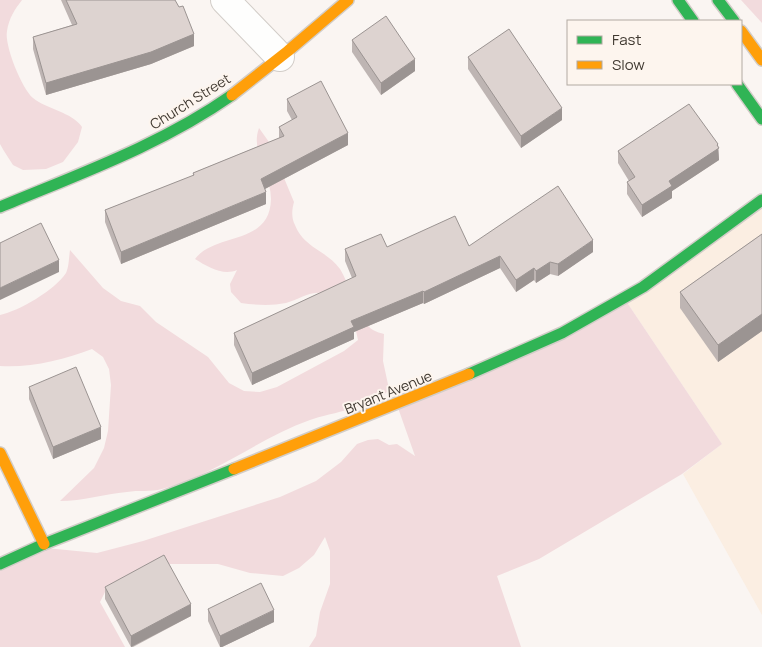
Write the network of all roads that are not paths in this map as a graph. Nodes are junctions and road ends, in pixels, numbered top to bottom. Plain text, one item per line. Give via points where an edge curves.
1 (225, 0) edge
2 (348, 0) edge
3 (678, 0) edge
4 (718, 0) edge
5 (692, 20) edge
6 (733, 20) edge
7 (742, 32) edge
8 (280, 57) junction
9 (762, 60) edge
10 (739, 85) edge
11 (762, 118) edge
12 (762, 200) edge
13 (0, 207) edge
14 (0, 453) edge
15 (44, 544) junction
16 (0, 564) edge

1 - 8 street
2 - 8 main road, Church Street
3 - 5 main road
4 - 6 main road
7 - 9 main road
8 - 13 main road, Church Street via 216,105 156,141
10 - 11 main road
12 - 15 main road, Bryant Avenue via 643,287 562,334 434,390
14 - 15 main road
15 - 16 main road, Bryant Avenue

